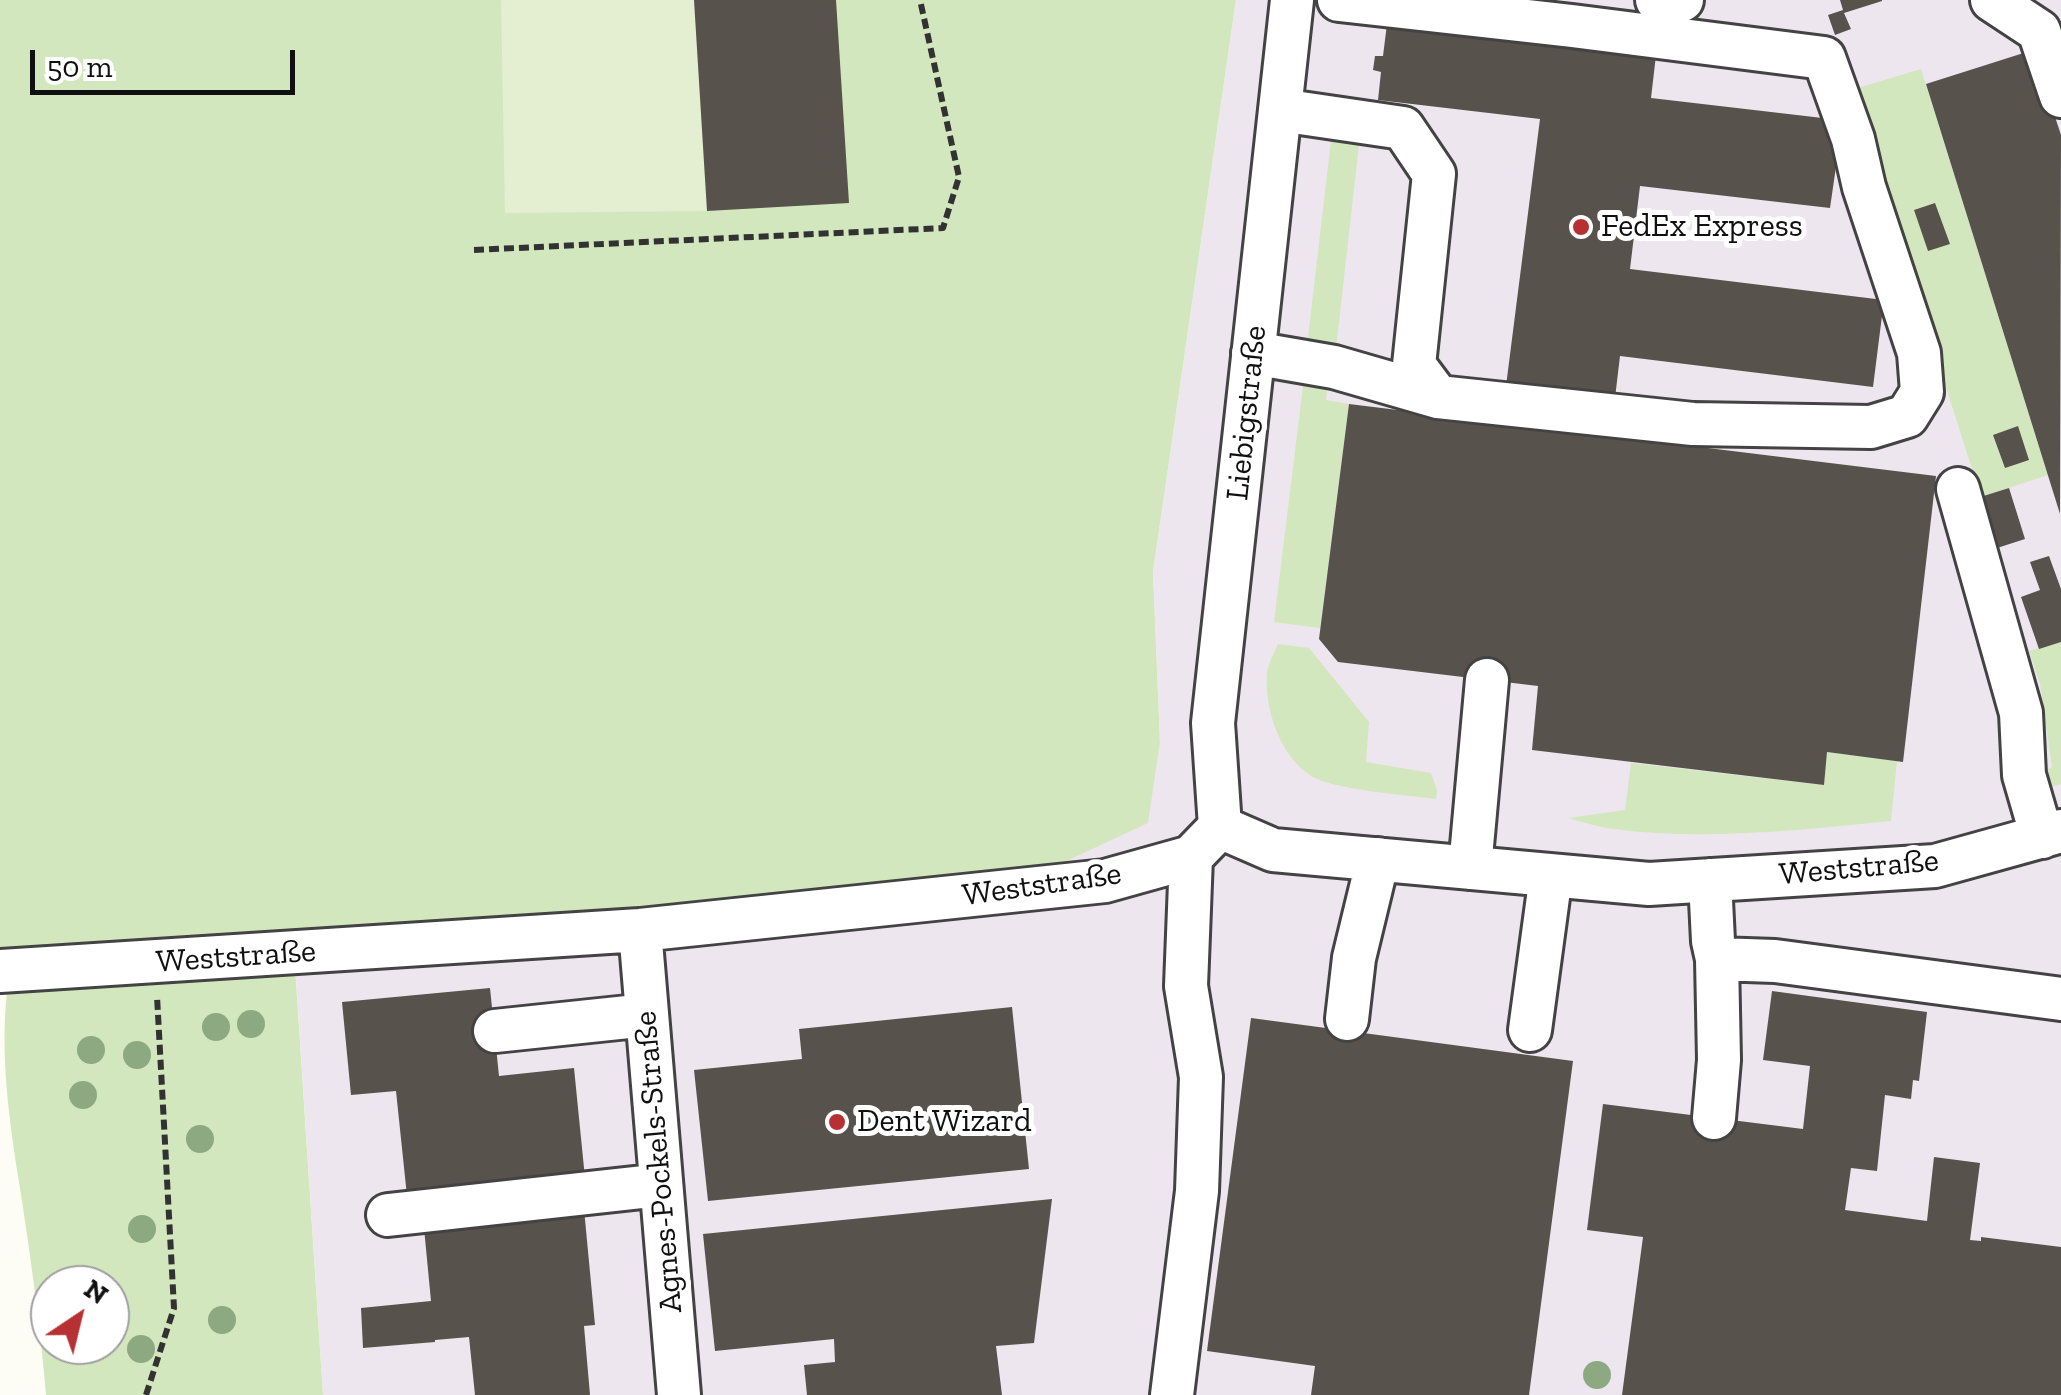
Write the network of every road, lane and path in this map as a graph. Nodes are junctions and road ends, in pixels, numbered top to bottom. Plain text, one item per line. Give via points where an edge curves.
1 (920, 0) edge
2 (1292, 0) edge
3 (1339, 0) edge
4 (1657, 0) edge
5 (1682, 0) edge
6 (1992, 0) edge
7 (2061, 96) edge
8 (1280, 110) junction
9 (474, 250) dead end
10 (1253, 353) junction
11 (1438, 397) junction
12 (1958, 489) dead end
13 (1487, 680) dead end
14 (2051, 834) edge
15 (1205, 842) junction
16 (1378, 860) junction
17 (1470, 868) junction
18 (1551, 875) junction
19 (1710, 880) junction
20 (640, 930) junction
21 (1717, 959) junction
22 (156, 963) junction
23 (0, 972) edge
24 (2061, 999) edge
25 (647, 1016) junction
26 (1347, 1019) dead end
27 (1530, 1030) dead end
28 (494, 1031) dead end
29 (1714, 1118) dead end
30 (661, 1185) junction
31 (388, 1215) dead end
32 (146, 1395) edge
33 (678, 1395) edge
34 (1172, 1395) edge

1 - 9 path via 960,177 943,228
2 - 8 street, Liebigstraße
3 - 11 street via 1824,58 1919,354 1922,392 1907,416 1872,427 1694,424
4 - 5 street
6 - 7 street via 2039,31
8 - 10 street, Liebigstraße
8 - 11 street via 1404,128 1434,174 1414,365
10 - 11 street via 1334,367
10 - 15 street, Liebigstraße
12 - 14 street via 2021,714 2024,775
13 - 17 street
14 - 19 street, Weststraße via 1936,866
15 - 16 street, Weststraße
15 - 20 street, Weststraße via 1105,882
15 - 34 street, Liebigstraße via 1186,986 1200,1077 1196,1191
16 - 17 street, Weststraße
16 - 26 street
17 - 18 street, Weststraße
18 - 19 street, Weststraße via 1649,884
18 - 27 street
19 - 21 street
20 - 22 street, Weststraße
20 - 25 street, Agnes-Pockels-Straße
21 - 24 street
21 - 29 street
22 - 23 street, Weststraße
22 - 32 path via 174,1308
25 - 28 street
25 - 30 street, Agnes-Pockels-Straße
30 - 31 street
30 - 33 street, Agnes-Pockels-Straße

